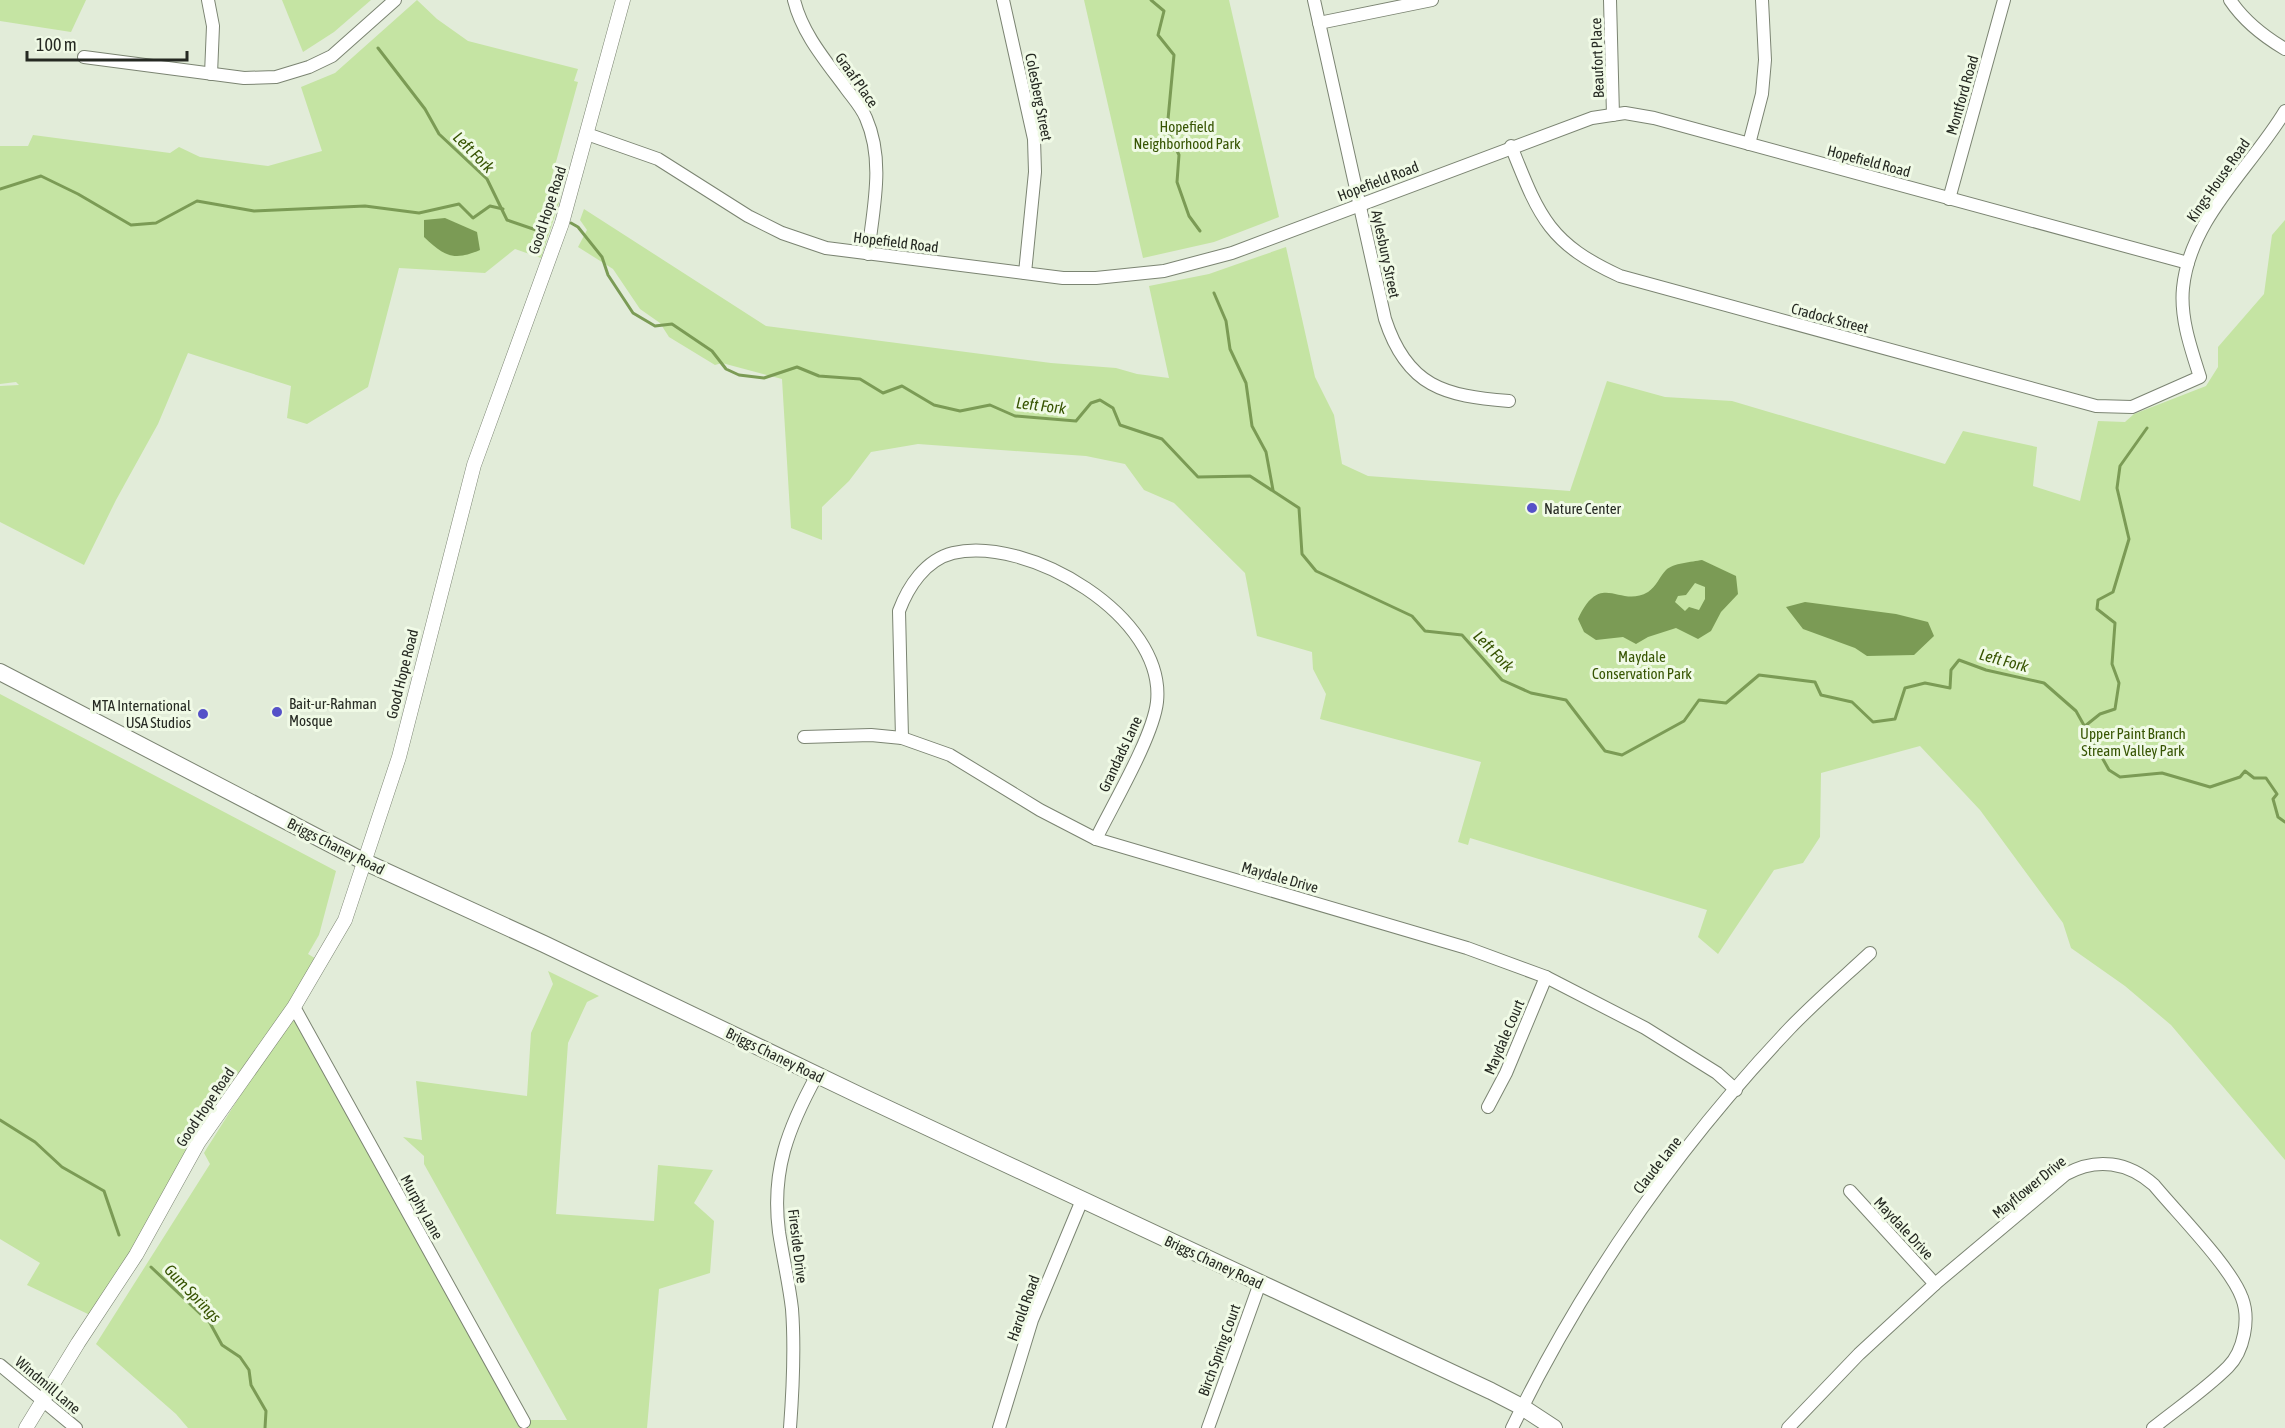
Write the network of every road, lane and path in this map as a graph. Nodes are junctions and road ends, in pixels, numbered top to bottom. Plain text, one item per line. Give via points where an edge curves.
1 (208, 0) edge
2 (395, 0) edge
3 (623, 0) edge
4 (794, 0) edge
5 (1003, 0) edge
6 (1314, 0) edge
7 (1432, 0) edge
8 (1610, 0) edge
9 (1762, 0) edge
10 (2004, 0) edge
11 (2230, 0) edge
12 (1319, 23) junction
13 (2285, 49) edge
14 (84, 57) dead end
15 (211, 74) junction
16 (2285, 111) edge
17 (1613, 115) junction
18 (587, 134) junction
19 (1749, 144) junction
20 (1511, 146) junction
21 (1949, 199) junction
22 (1359, 204) junction
23 (868, 254) junction
24 (2188, 263) junction
25 (1024, 273) junction
26 (2200, 377) joint
27 (1509, 401) dead end
28 (0, 672) edge
29 (804, 737) dead end
30 (902, 738) junction
31 (1096, 839) junction
32 (363, 861) junction
33 (1870, 953) dead end
34 (1545, 977) junction
35 (294, 1007) junction
36 (817, 1075) junction
37 (1736, 1090) junction
38 (1488, 1107) dead end
39 (1850, 1191) dead end
40 (1082, 1200) junction
41 (1260, 1283) junction
42 (1935, 1284) junction
43 (0, 1365) edge
44 (43, 1400) junction
45 (1522, 1407) junction
46 (524, 1422) dead end
47 (26, 1428) edge
48 (76, 1428) edge
49 (790, 1428) edge
50 (999, 1428) edge
51 (1208, 1428) edge
52 (1512, 1428) edge
53 (1554, 1428) edge
54 (1788, 1428) edge
55 (2153, 1428) edge

1 - 15 street via 213,26
2 - 15 street via 332,56 309,68 276,77
3 - 18 street, Good Hope Road
4 - 23 street, Graaf Place via 816,48 860,108 873,139 877,172
5 - 25 street, Colesberg Street via 1034,139 1035,172
6 - 12 street, Aylesbury Street
7 - 12 street
8 - 17 street, Beaufort Place
9 - 19 street via 1762,94
10 - 21 street, Montford Road
11 - 13 street via 2240,15
12 - 22 street, Aylesbury Street
14 - 15 street
16 - 24 street, Kings House Road via 2208,218
17 - 19 street, Hopefield Road via 1654,118
17 - 20 street, Hopefield Road via 1592,118
18 - 23 street, Hopefield Road via 658,159 782,233 826,248
18 - 32 street, Good Hope Road via 562,223 474,465 399,757
19 - 21 street, Hopefield Road
20 - 22 street, Hopefield Road
20 - 26 street, Cradock Street via 1535,206 1551,228 1582,257 1620,276 2096,406 2132,407
21 - 24 street, Hopefield Road
22 - 25 street, Hopefield Road via 1232,253 1164,271 1096,278
22 - 27 street, Aylesbury Street via 1385,319 1400,355 1423,379 1445,392
23 - 25 street, Hopefield Road
24 - 26 street, Kings House Road via 2184,310
28 - 32 main road, Briggs Chaney Road
29 - 30 street, Maydale Drive
30 - 31 street, Maydale Drive via 950,755
30 - 31 street, Grandads Lane via 900,611 905,596 922,572 950,554 973,550 1018,558 1063,574 1131,624 1151,656 1156,679 1152,724
31 - 34 street, Maydale Drive via 1467,948
32 - 35 street, Good Hope Road via 345,920
32 - 36 main road, Briggs Chaney Road
33 - 37 street, Claude Lane via 1790,1028
34 - 37 street, Maydale Drive via 1645,1028 1717,1073
34 - 38 street, Maydale Court
35 - 44 street, Good Hope Road via 198,1143 136,1255
35 - 46 street, Murphy Lane
36 - 40 main road, Briggs Chaney Road
36 - 49 street, Fireside Drive via 785,1140 777,1185 779,1230 792,1308 794,1376
37 - 45 street, Claude Lane via 1619,1241
39 - 42 street, Maydale Drive
40 - 41 main road, Briggs Chaney Road
40 - 50 street, Harold Road via 1032,1320
41 - 45 main road, Briggs Chaney Road
41 - 51 street, Birch Spring Court
42 - 54 street, Mayflower Drive via 1859,1354
42 - 55 street, Mayflower Drive via 2080,1166 2125,1166 2142,1174 2230,1275 2245,1309 2242,1343 2230,1365
43 - 44 street, Windmill Lane
44 - 47 street, Good Hope Road
44 - 48 street, Windmill Lane
45 - 52 street, Claude Lane
45 - 53 main road, Briggs Chaney Road

